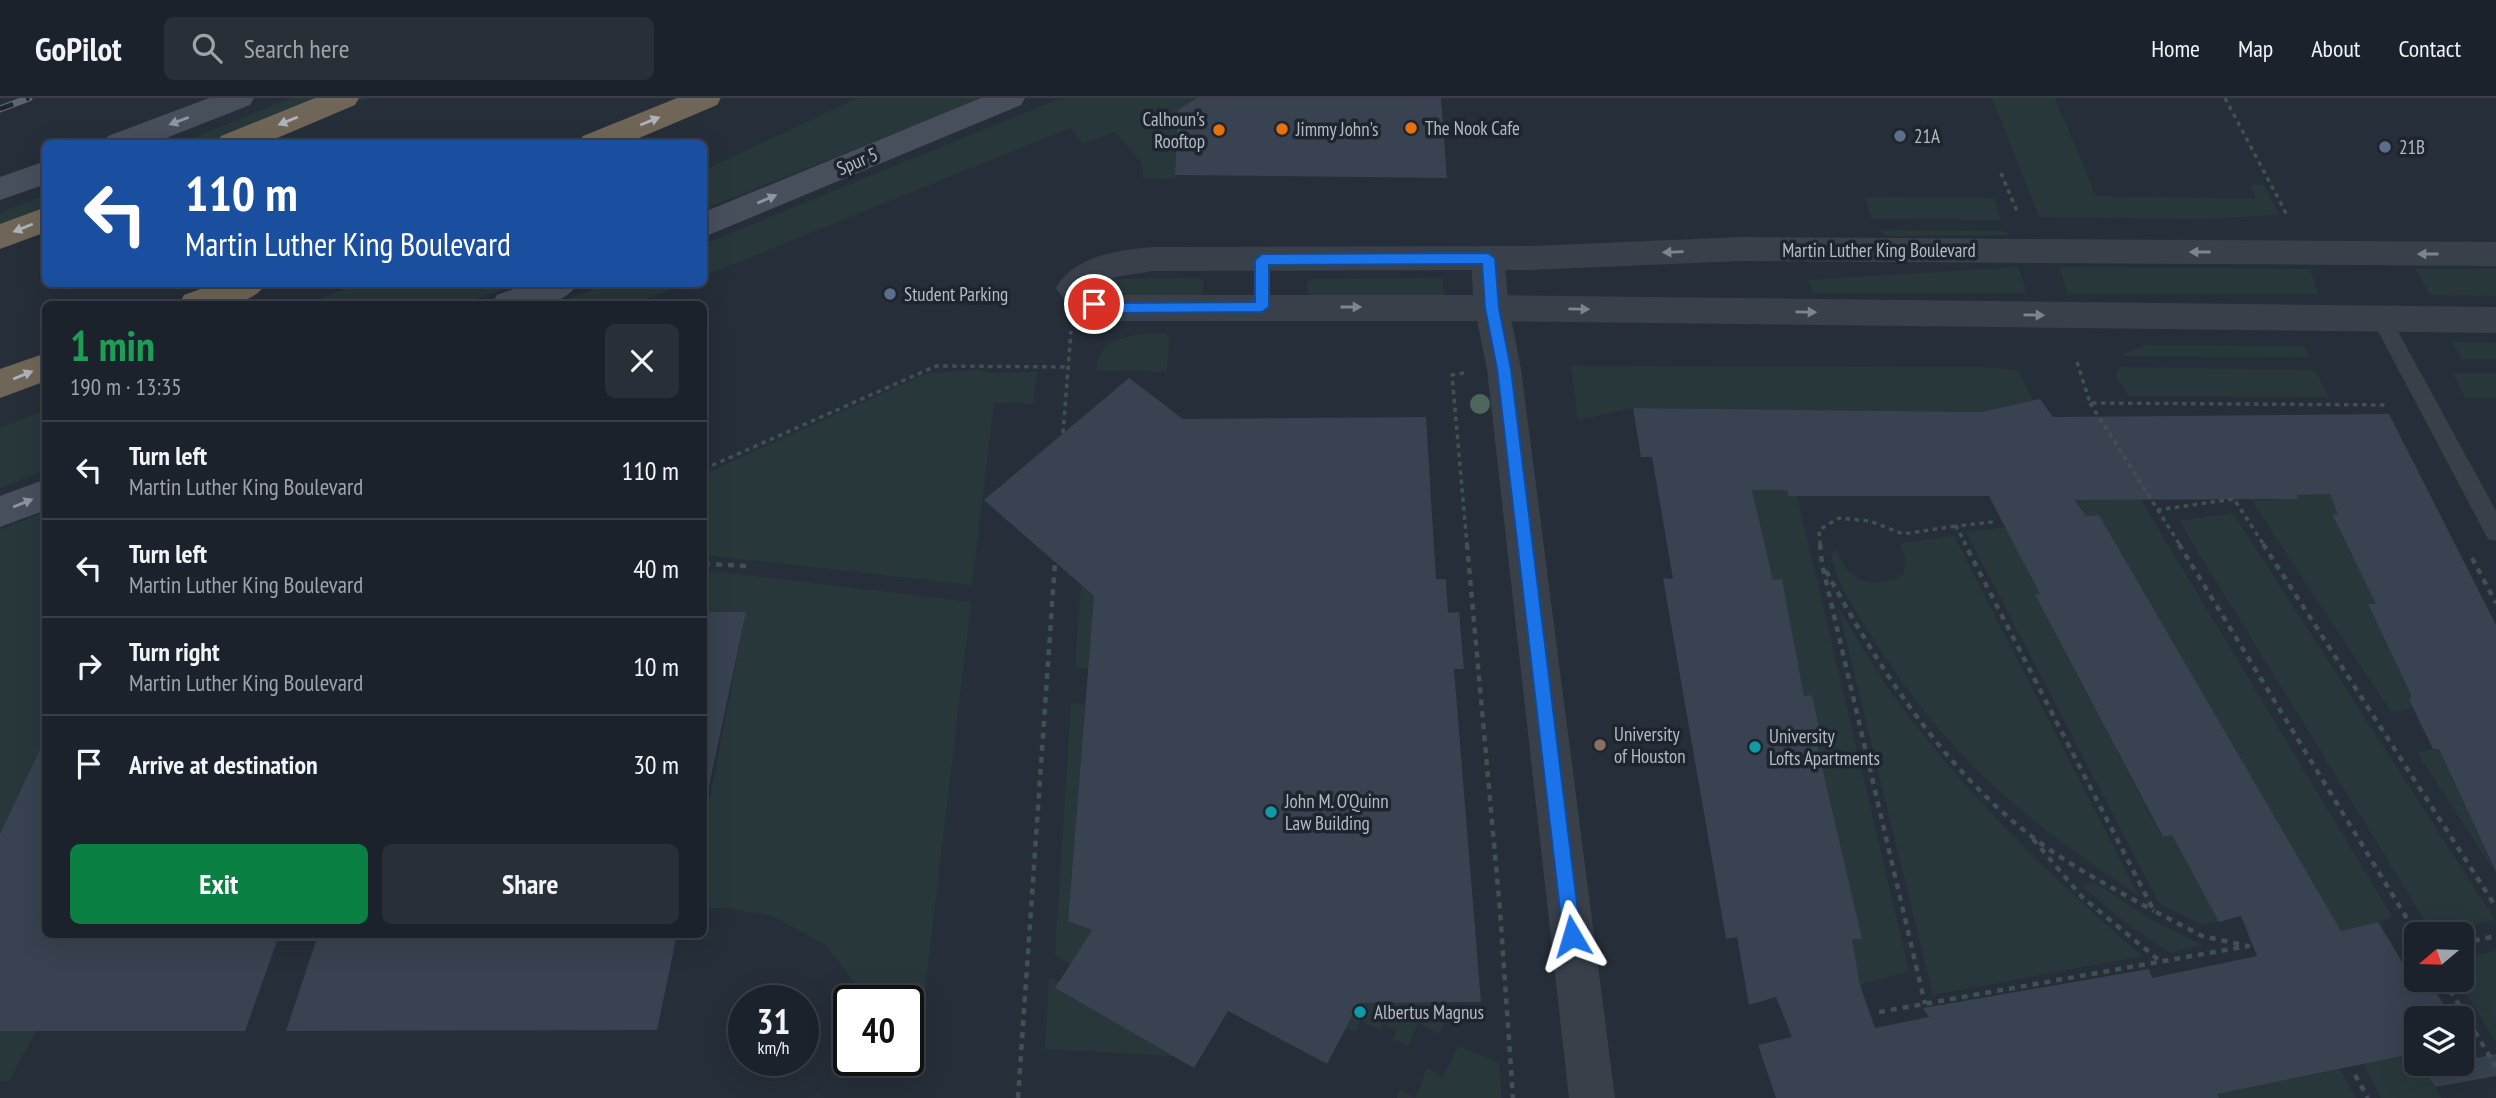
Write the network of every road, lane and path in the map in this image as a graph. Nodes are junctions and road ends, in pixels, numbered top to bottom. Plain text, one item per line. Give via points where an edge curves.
1 (239, 98) edge
2 (344, 98) edge
3 (706, 98) edge
4 (1010, 98) edge
5 (2225, 98) edge
6 (129, 140) edge
7 (242, 140) edge
8 (604, 140) edge
9 (42, 173) edge
10 (2001, 173) dead end
11 (0, 189) edge
12 (2289, 218) dead end
13 (42, 221) edge
14 (707, 224) edge
15 (2022, 224) dead end
16 (0, 237) edge
17 (2496, 254) edge
18 (1488, 258) junction
19 (1273, 260) junction
20 (240, 287) edge
21 (552, 287) edge
22 (1073, 288) junction
23 (205, 301) edge
24 (517, 301) edge
25 (1273, 307) junction
26 (1492, 308) junction
27 (2381, 318) junction
28 (2496, 320) edge
29 (2077, 362) dead end
30 (1068, 366) junction
31 (42, 368) edge
32 (1473, 371) dead end
33 (0, 384) edge
34 (2090, 403) junction
35 (2394, 405) dead end
36 (1063, 433) dead end
37 (707, 468) edge
38 (42, 496) edge
39 (2157, 510) junction
40 (0, 512) edge
41 (1994, 522) dead end
42 (1956, 527) junction
43 (2496, 532) edge
44 (1055, 562) dead end
45 (707, 564) edge
46 (1822, 564) junction
47 (748, 566) dead end
48 (2028, 833) junction
49 (2496, 906) edge
50 (2154, 911) junction
51 (2408, 922) edge
52 (2496, 936) edge
53 (2474, 941) edge
54 (2161, 962) junction
55 (2451, 992) edge
56 (1925, 1004) junction
57 (1879, 1012) dead end
58 (2496, 1067) edge
59 (2355, 1075) dead end
60 (1018, 1098) edge
61 (1513, 1098) edge
62 (1592, 1098) edge
63 (2368, 1098) edge

1 -> 6 main road
2 -> 7 highway
8 -> 3 highway
14 -> 4 main road, Spur 5
5 - 12 path
9 - 11 main road
10 - 15 path
13 -> 16 highway
17 -> 18 street, Martin Luther King Boulevard via 1741,249
18 - 19 street, Martin Luther King Boulevard
18 - 26 street
19 - 22 street, Martin Luther King Boulevard via 1127,261 1100,268
19 - 25 street
20 - 23 highway
21 - 24 main road
22 - 25 street via 1094,304 1114,308
22 - 30 path
25 -> 26 street
26 -> 27 street
26 - 62 street via 1504,369
27 - 28 street
27 - 43 lane
29 - 34 path
30 - 36 path
30 - 37 path via 936,366
33 -> 31 highway
32 - 61 path via 1452,375
34 - 35 path
34 - 39 path
40 -> 38 main road
39 - 49 path via 2234,499
39 - 51 path
41 - 42 path
42 - 46 path via 1903,534 1870,521 1839,518 1819,530
42 - 50 path
44 - 60 path
45 - 47 path
46 - 48 path via 1896,686 1966,776
46 - 56 path
48 - 50 path
48 - 54 path via 2082,897
50 - 54 path via 2202,936 2248,946
52 - 53 path
54 - 56 path
55 - 58 path
56 - 57 path
59 - 63 path

